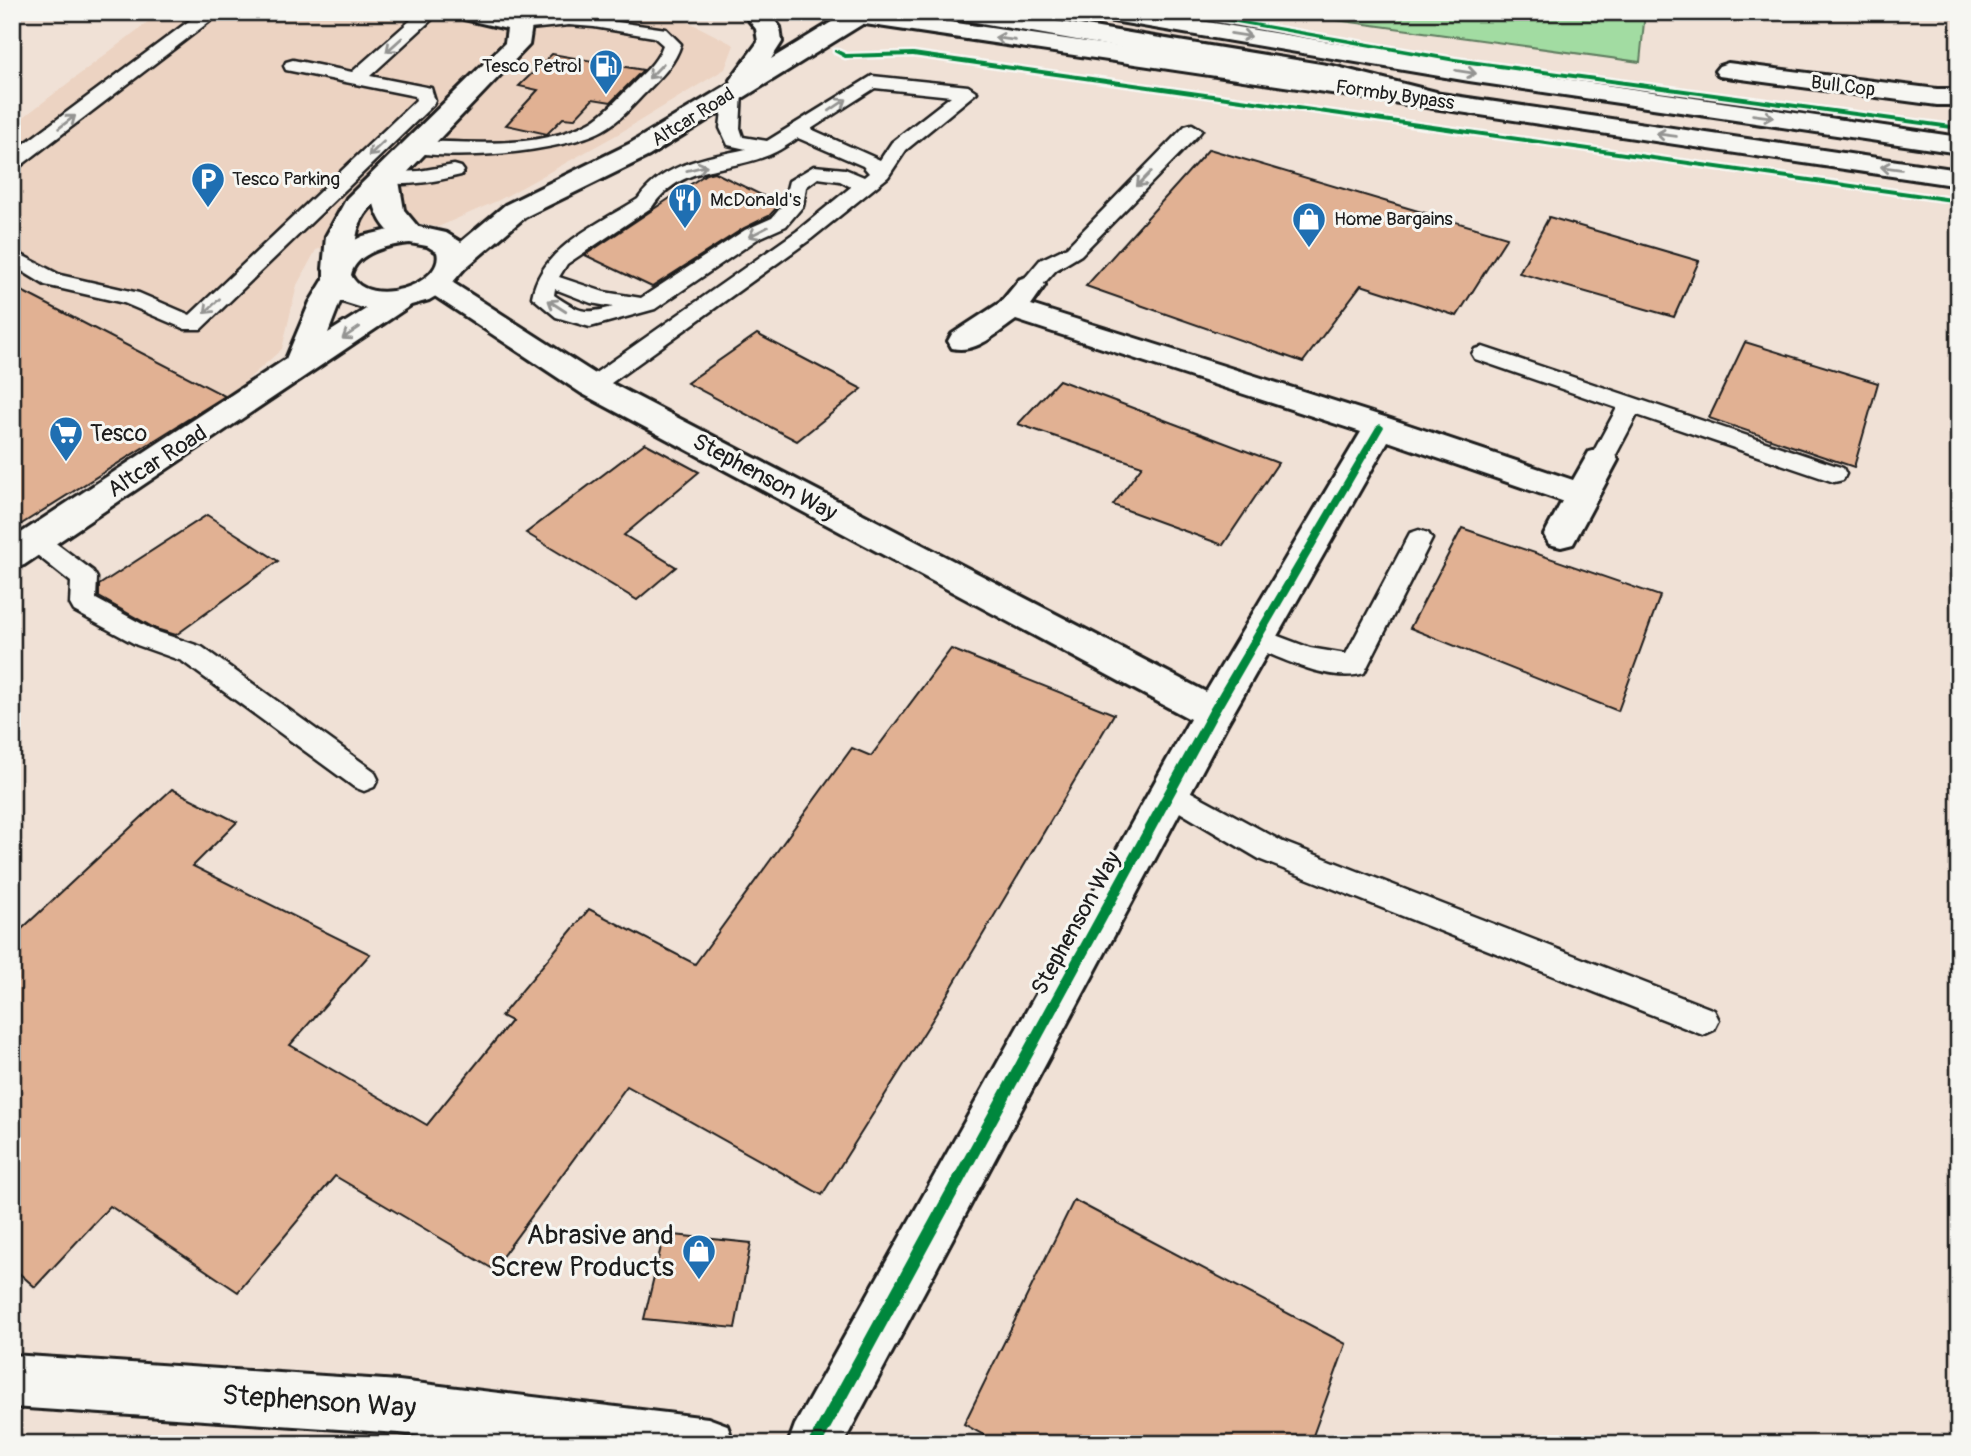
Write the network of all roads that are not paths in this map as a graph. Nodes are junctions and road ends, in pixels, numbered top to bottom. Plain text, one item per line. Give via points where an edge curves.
1 (213, 12) edge
2 (431, 12) edge
3 (754, 12) edge
4 (831, 12) edge
5 (959, 12) edge
6 (1101, 12) edge
7 (468, 13) edge
8 (861, 14) edge
9 (520, 25) junction
10 (293, 66) dead end
11 (1728, 71) dead end
12 (357, 78) junction
13 (734, 91) junction
14 (1959, 97) edge
15 (1459, 104) junction
16 (596, 128) junction
17 (1192, 130) dead end
18 (798, 131) junction
19 (1959, 145) edge
20 (415, 147) junction
21 (770, 148) junction
22 (12, 163) edge
23 (508, 163) dead end
24 (453, 171) dead end
25 (872, 173) junction
26 (386, 178) junction
27 (1959, 178) edge
28 (515, 211) junction
29 (416, 234) junction
30 (12, 256) edge
31 (445, 274) junction
32 (338, 275) junction
33 (1030, 286) junction
34 (400, 300) junction
35 (963, 341) dead end
36 (1483, 354) dead end
37 (300, 362) junction
38 (592, 386) junction
39 (1630, 405) junction
40 (1380, 427) junction
41 (1601, 460) joint
42 (1834, 474) dead end
43 (1580, 495) junction
44 (1562, 535) dead end
45 (1419, 539) dead end
46 (24, 549) edge
47 (1257, 638) junction
48 (1213, 713) junction
49 (364, 779) dead end
50 (1171, 793) junction
51 (1703, 1020) dead end
52 (12, 1381) edge
53 (708, 1444) edge
54 (814, 1444) edge

22 -> 1 lane
2 -> 12 lane
3 - 13 main road via 768,27 769,42
4 - 8 main road, Formby Bypass
5 - 15 main road via 1333,74
6 -> 19 main road, Formby Bypass via 1469,73
7 - 9 main road
8 - 13 main road, Altcar Road
15 -> 8 main road, Formby Bypass
9 -> 16 lane via 594,22 660,33 673,44 669,57
9 - 20 main road via 517,45
10 - 12 lane
11 - 14 main road, Bull Cop
12 -> 30 lane via 424,92 426,102 193,324 131,298 53,279
13 - 21 lane via 730,128 735,141
13 - 28 main road, Altcar Road via 602,170
27 -> 15 main road, Formby Bypass
16 - 20 lane via 535,143 470,149
16 - 23 lane via 551,155
17 -> 33 lane via 1074,251
18 - 21 lane
18 - 25 lane
18 -> 25 lane via 872,82 968,92
20 - 26 main road
25 -> 21 lane via 814,172 796,185 793,206 779,222 752,234 647,304 599,298 545,279 559,261 645,203 661,183 680,172
24 - 26 lane
25 - 38 lane via 804,235
26 - 29 main road, Stephenson Way via 389,211 400,228
26 - 32 main road via 357,204 344,225
28 - 29 main road, Altcar Road
28 - 31 main road, Altcar Road
29 - 31 main road, Stephenson Way via 446,245 452,253
29 - 32 main road, Altcar Road via 382,238 357,248 345,258
31 - 34 main road, Altcar Road via 420,294
31 - 38 main road, Stephenson Way
32 - 34 main road via 343,289 352,296
32 - 37 main road, Altcar Road
33 - 35 main road
33 - 40 main road
34 -> 37 main road, Altcar Road
36 - 39 lane
37 - 46 main road, Altcar Road via 261,393
38 - 48 main road, Stephenson Way
39 - 41 lane
39 - 42 lane
40 - 43 main road
40 - 47 main road, Stephenson Way
41 - 43 main road
43 - 44 main road
45 - 47 lane via 1354,666 1307,658
46 - 49 lane via 84,578 83,604 146,638 192,654
47 - 48 main road, Stephenson Way
48 - 50 main road, Stephenson Way
50 - 51 lane via 1272,852
50 - 54 main road, Stephenson Way
52 - 53 main road, Stephenson Way via 399,1407

